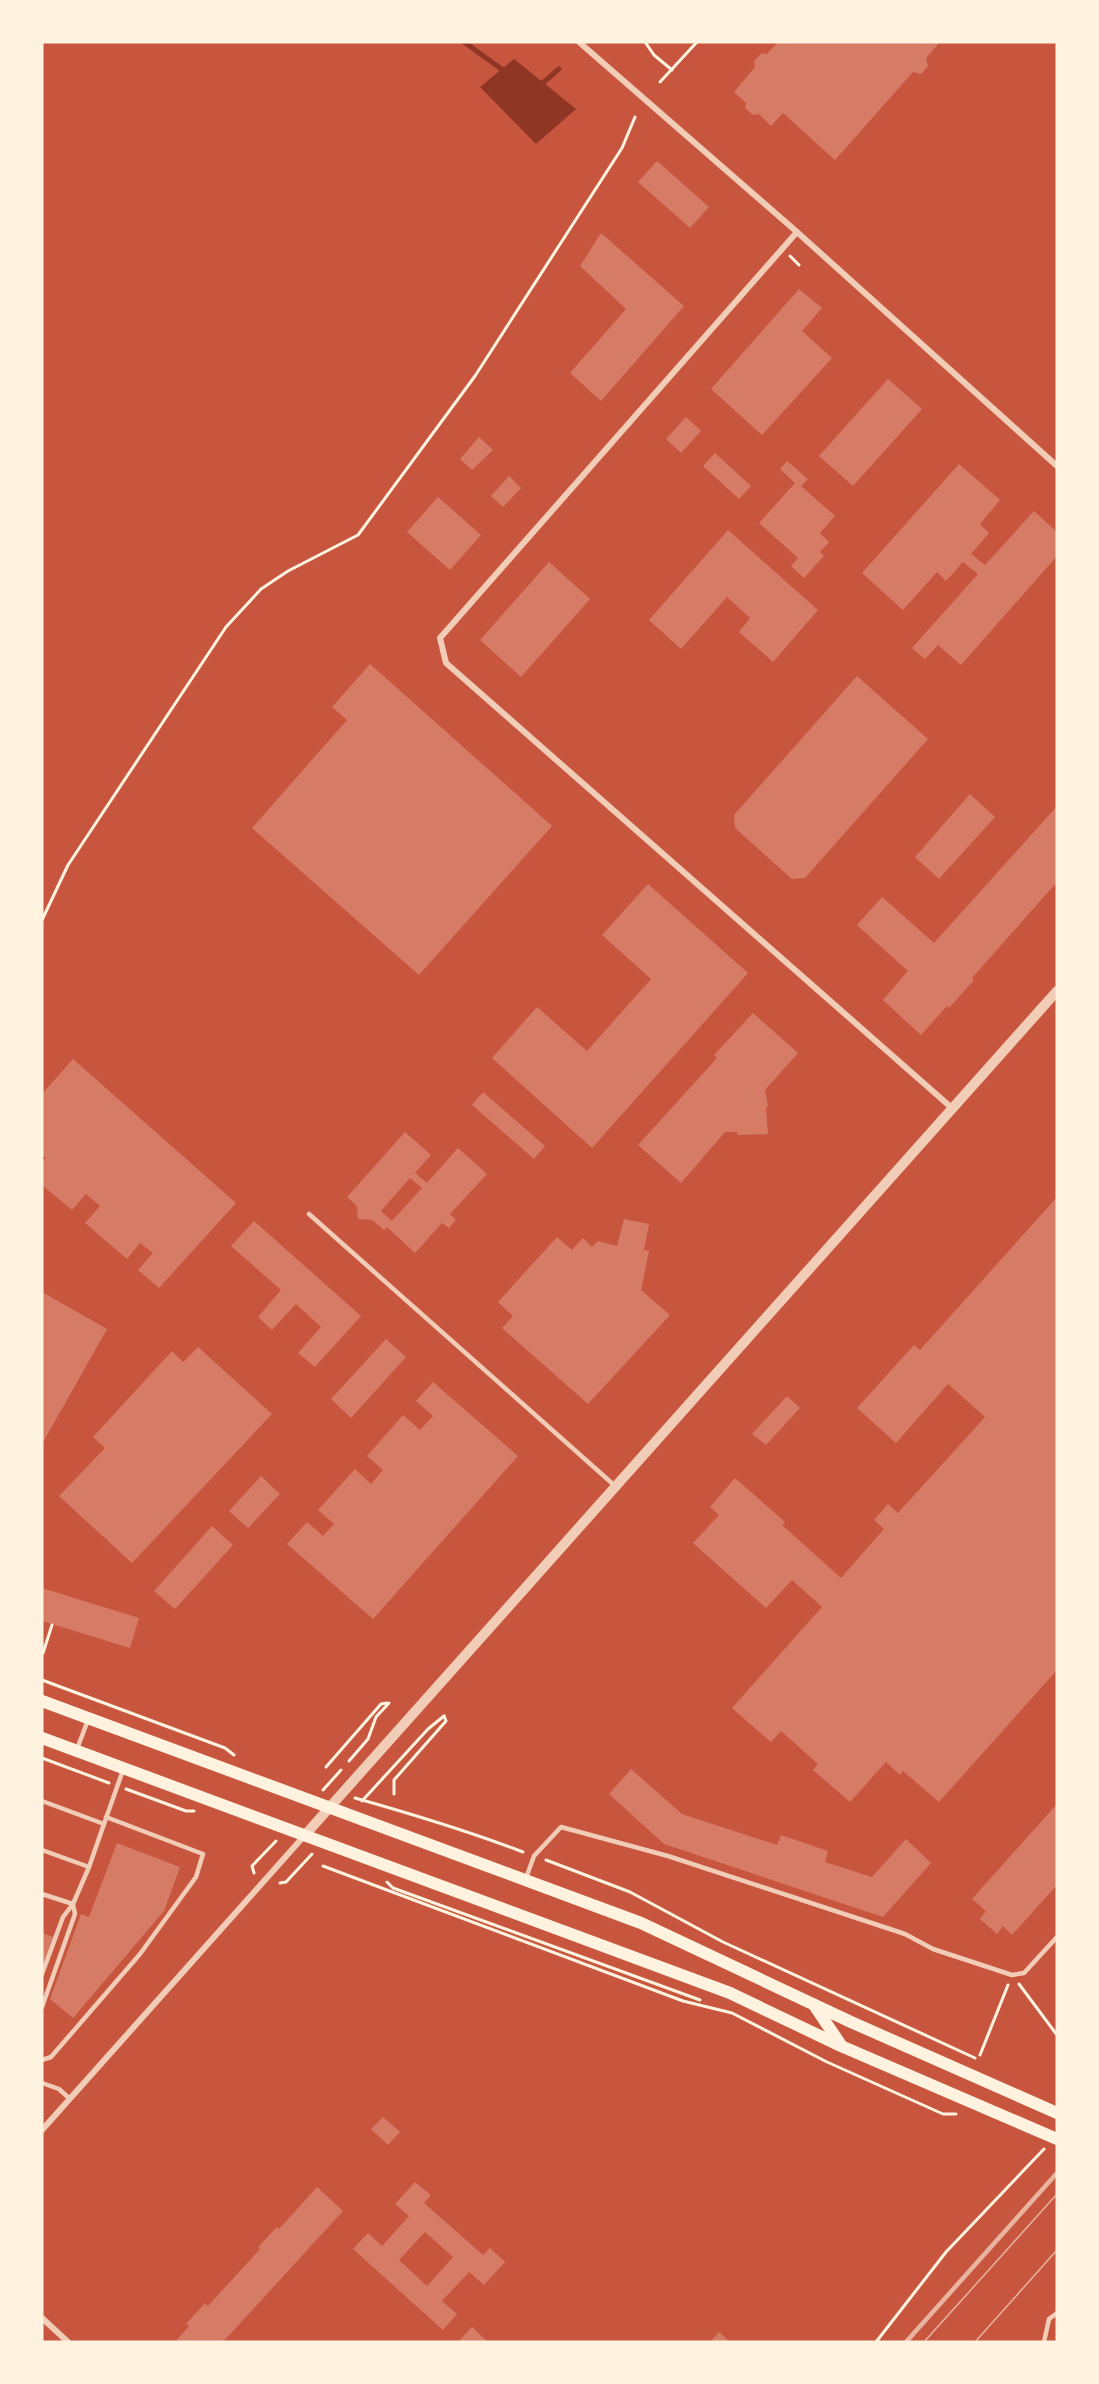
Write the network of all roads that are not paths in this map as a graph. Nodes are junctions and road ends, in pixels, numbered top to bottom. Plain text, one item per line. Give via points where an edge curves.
1 (579, 42) edge
2 (797, 232) junction
3 (1057, 466) edge
4 (1057, 991) edge
5 (953, 1109) junction
6 (309, 1214) dead end
7 (616, 1487) junction
8 (42, 1701) edge
9 (89, 1718) junction
10 (42, 1738) edge
11 (76, 1751) junction
12 (123, 1768) junction
13 (42, 1801) edge
14 (331, 1807) junction
15 (106, 1816) junction
16 (104, 1824) junction
17 (305, 1835) junction
18 (42, 1850) edge
19 (89, 1867) junction
20 (526, 1878) junction
21 (42, 1894) edge
22 (73, 1904) junction
23 (1057, 1937) edge
24 (42, 1974) edge
25 (814, 2004) junction
26 (42, 2007) edge
27 (842, 2046) junction
28 (42, 2060) edge
29 (42, 2083) edge
30 (70, 2099) junction
31 (1057, 2113) edge
32 (42, 2130) edge
33 (1054, 2140) edge
34 (1057, 2313) edge
35 (42, 2318) edge
36 (68, 2342) edge
37 (1044, 2342) edge

1 - 2 street
2 - 3 street
2 - 5 street via 440,638 446,663
4 - 5 street
5 - 7 street
6 - 7 lane
7 - 14 street
8 - 9 main road
9 - 11 lane
9 - 14 main road
10 - 11 main road
11 - 12 main road
12 - 15 lane
12 - 17 main road
13 - 16 lane
14 - 17 street
14 - 20 main road
15 - 16 lane
15 - 28 lane via 202,1854 196,1877 140,1954 51,2057
16 - 19 lane
17 - 27 main road via 720,1989
17 - 30 street
18 - 19 lane
19 - 22 lane
20 - 23 lane via 537,1852 561,1827 668,1856 849,1915 1012,1975 1024,1973
20 - 25 main road via 641,1923
21 - 22 lane
22 - 24 lane via 63,1917
22 - 26 lane via 75,1914
25 - 27 main road
25 - 31 main road
27 - 33 main road
29 - 30 lane
30 - 32 street
34 - 37 lane via 1049,2319
35 - 36 street

